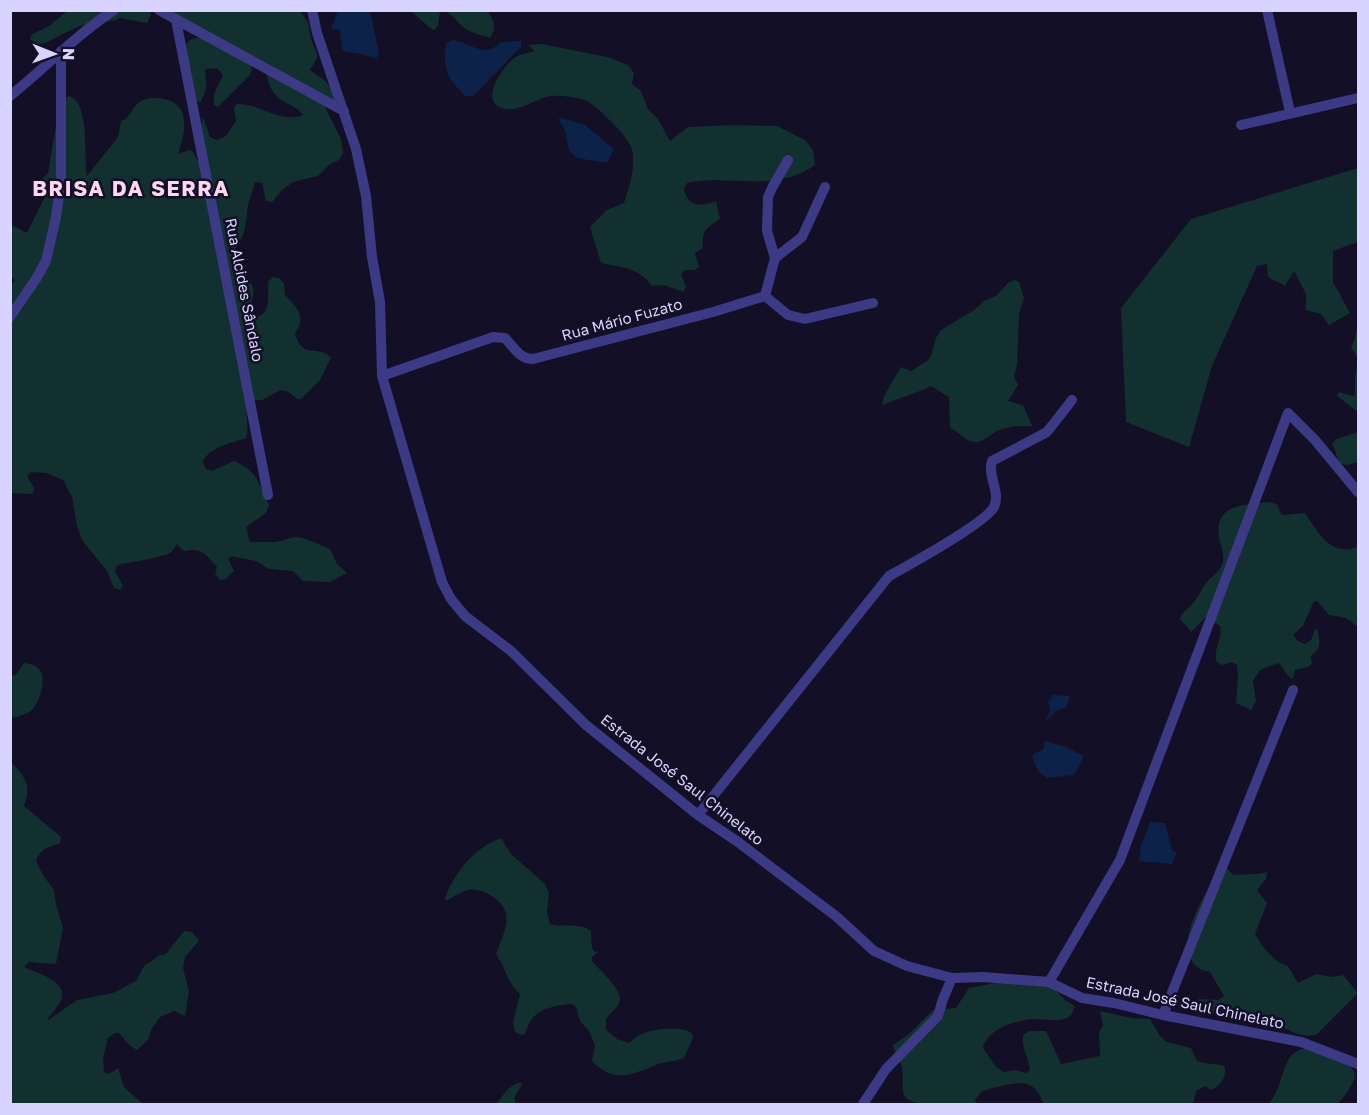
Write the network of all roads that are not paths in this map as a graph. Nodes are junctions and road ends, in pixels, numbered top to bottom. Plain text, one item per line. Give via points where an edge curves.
1 (114, 10) edge
2 (159, 10) edge
3 (312, 10) edge
4 (1267, 10) edge
5 (176, 20) junction
6 (62, 51) junction
7 (10, 96) edge
8 (1359, 98) edge
9 (344, 111) junction
10 (1290, 112) junction
11 (1241, 124) dead end
12 (788, 160) dead end
13 (825, 187) dead end
14 (775, 258) junction
15 (765, 296) junction
16 (873, 303) dead end
17 (10, 317) edge
18 (382, 376) junction
19 (1072, 400) dead end
20 (1359, 492) edge
21 (268, 495) dead end
22 (1293, 690) dead end
23 (698, 815) junction
24 (952, 978) junction
25 (1049, 982) junction
26 (1162, 1015) junction
27 (1359, 1064) edge
28 (864, 1104) edge

1 - 6 street
2 - 5 street
3 - 9 street, Estrada José Saul Chinelato
4 - 10 street
5 - 9 street
5 - 21 street, Rua Alcides Sândalo
6 - 7 street
6 - 17 street via 61,181 56,217 46,261
8 - 10 street
9 - 18 street, Estrada José Saul Chinelato via 366,196 380,302
10 - 11 street
12 - 14 street via 768,197 767,231
13 - 14 street via 802,237
14 - 15 street
15 - 16 street via 788,315 805,319
15 - 18 street, Rua Mário Fuzato via 533,359 519,354 505,338 493,337
18 - 23 street, Estrada José Saul Chinelato via 442,582 451,599 586,725
19 - 23 street via 1047,432 992,461 990,472 996,499 993,508 889,576
20 - 25 street via 1288,413 1120,860
22 - 26 street
23 - 24 street, Estrada José Saul Chinelato via 837,917 874,951 907,966
24 - 25 street, Estrada José Saul Chinelato
24 - 28 street via 938,1016 886,1069
25 - 26 street, Estrada José Saul Chinelato via 1082,998
26 - 27 street, Estrada José Saul Chinelato via 1301,1042

